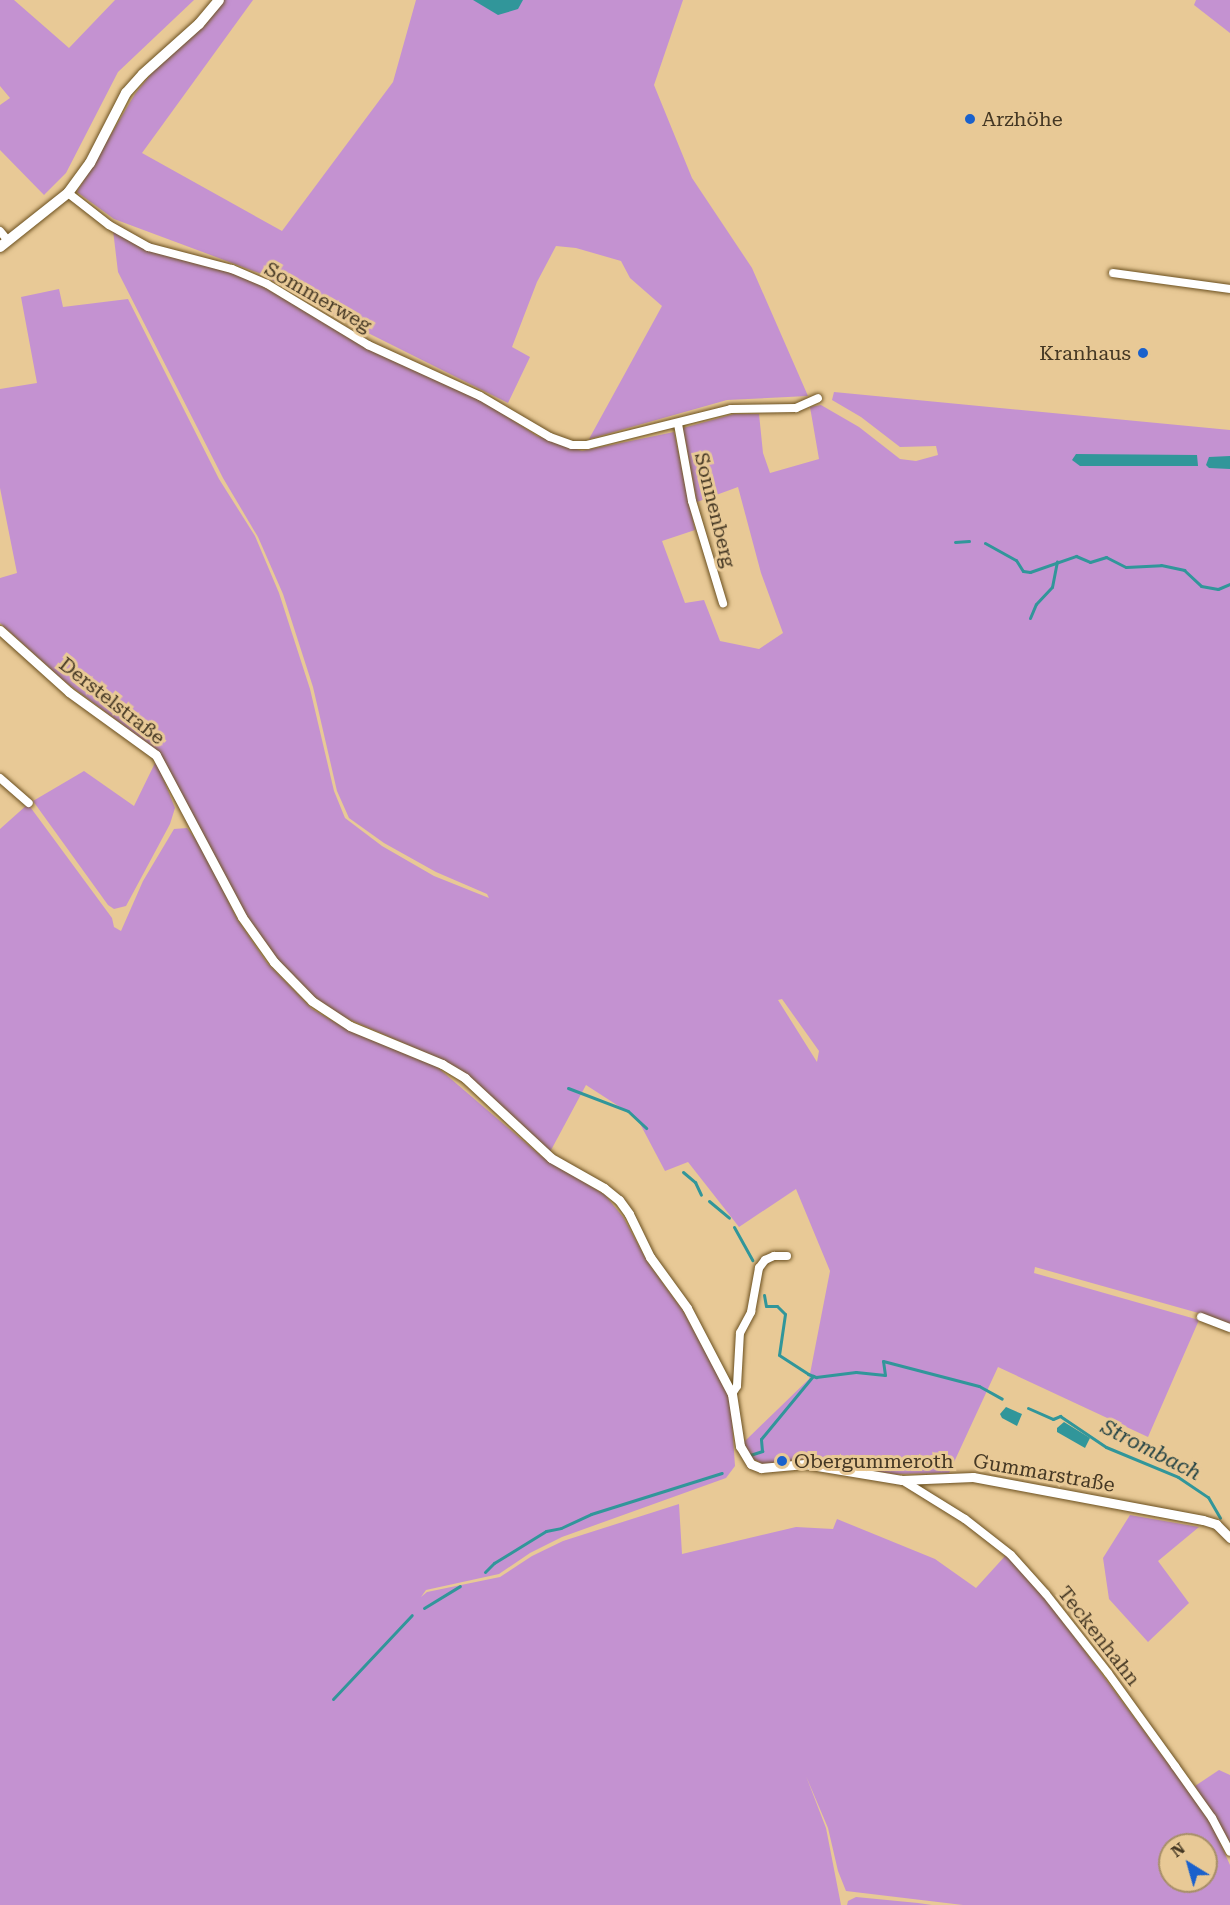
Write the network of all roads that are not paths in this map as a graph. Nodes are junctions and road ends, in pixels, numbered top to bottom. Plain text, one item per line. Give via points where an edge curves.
1 (219, 0) edge
2 (68, 192) junction
3 (0, 231) edge
4 (4, 244) edge
5 (1113, 273) dead end
6 (1230, 289) edge
7 (818, 398) dead end
8 (678, 424) junction
9 (723, 603) dead end
10 (0, 630) edge
11 (0, 778) edge
12 (29, 803) dead end
13 (619, 1200) joint
14 (787, 1256) dead end
15 (1201, 1317) dead end
16 (1230, 1328) edge
17 (732, 1394) junction
18 (902, 1480) junction
19 (1230, 1538) edge
20 (1230, 1852) edge

1 - 2 main road via 199,24 131,87 90,163
2 - 4 main road
2 - 8 street, Sommerweg via 109,225 148,247 232,269 267,284 368,345 480,396 550,437 572,445 587,445
3 - 4 street
5 - 6 street
7 - 8 street via 796,408 731,409
8 - 9 street, Sonnenberg via 692,501
10 - 13 street, Derstelstraße via 69,692 156,755 255,938 291,982 350,1026 465,1078 551,1158
11 - 12 street
13 - 17 street, Gummarstraße via 650,1257 687,1308
14 - 17 street via 774,1256 759,1268 751,1312 741,1333 737,1386
15 - 16 street
17 - 18 street, Gummarstraße via 740,1446 751,1464 761,1468 806,1464
18 - 19 street, Gummarstraße via 973,1477 1060,1492 1203,1520 1216,1524
18 - 20 street, Teckenhahn via 964,1519 1011,1555 1046,1594 1212,1818

